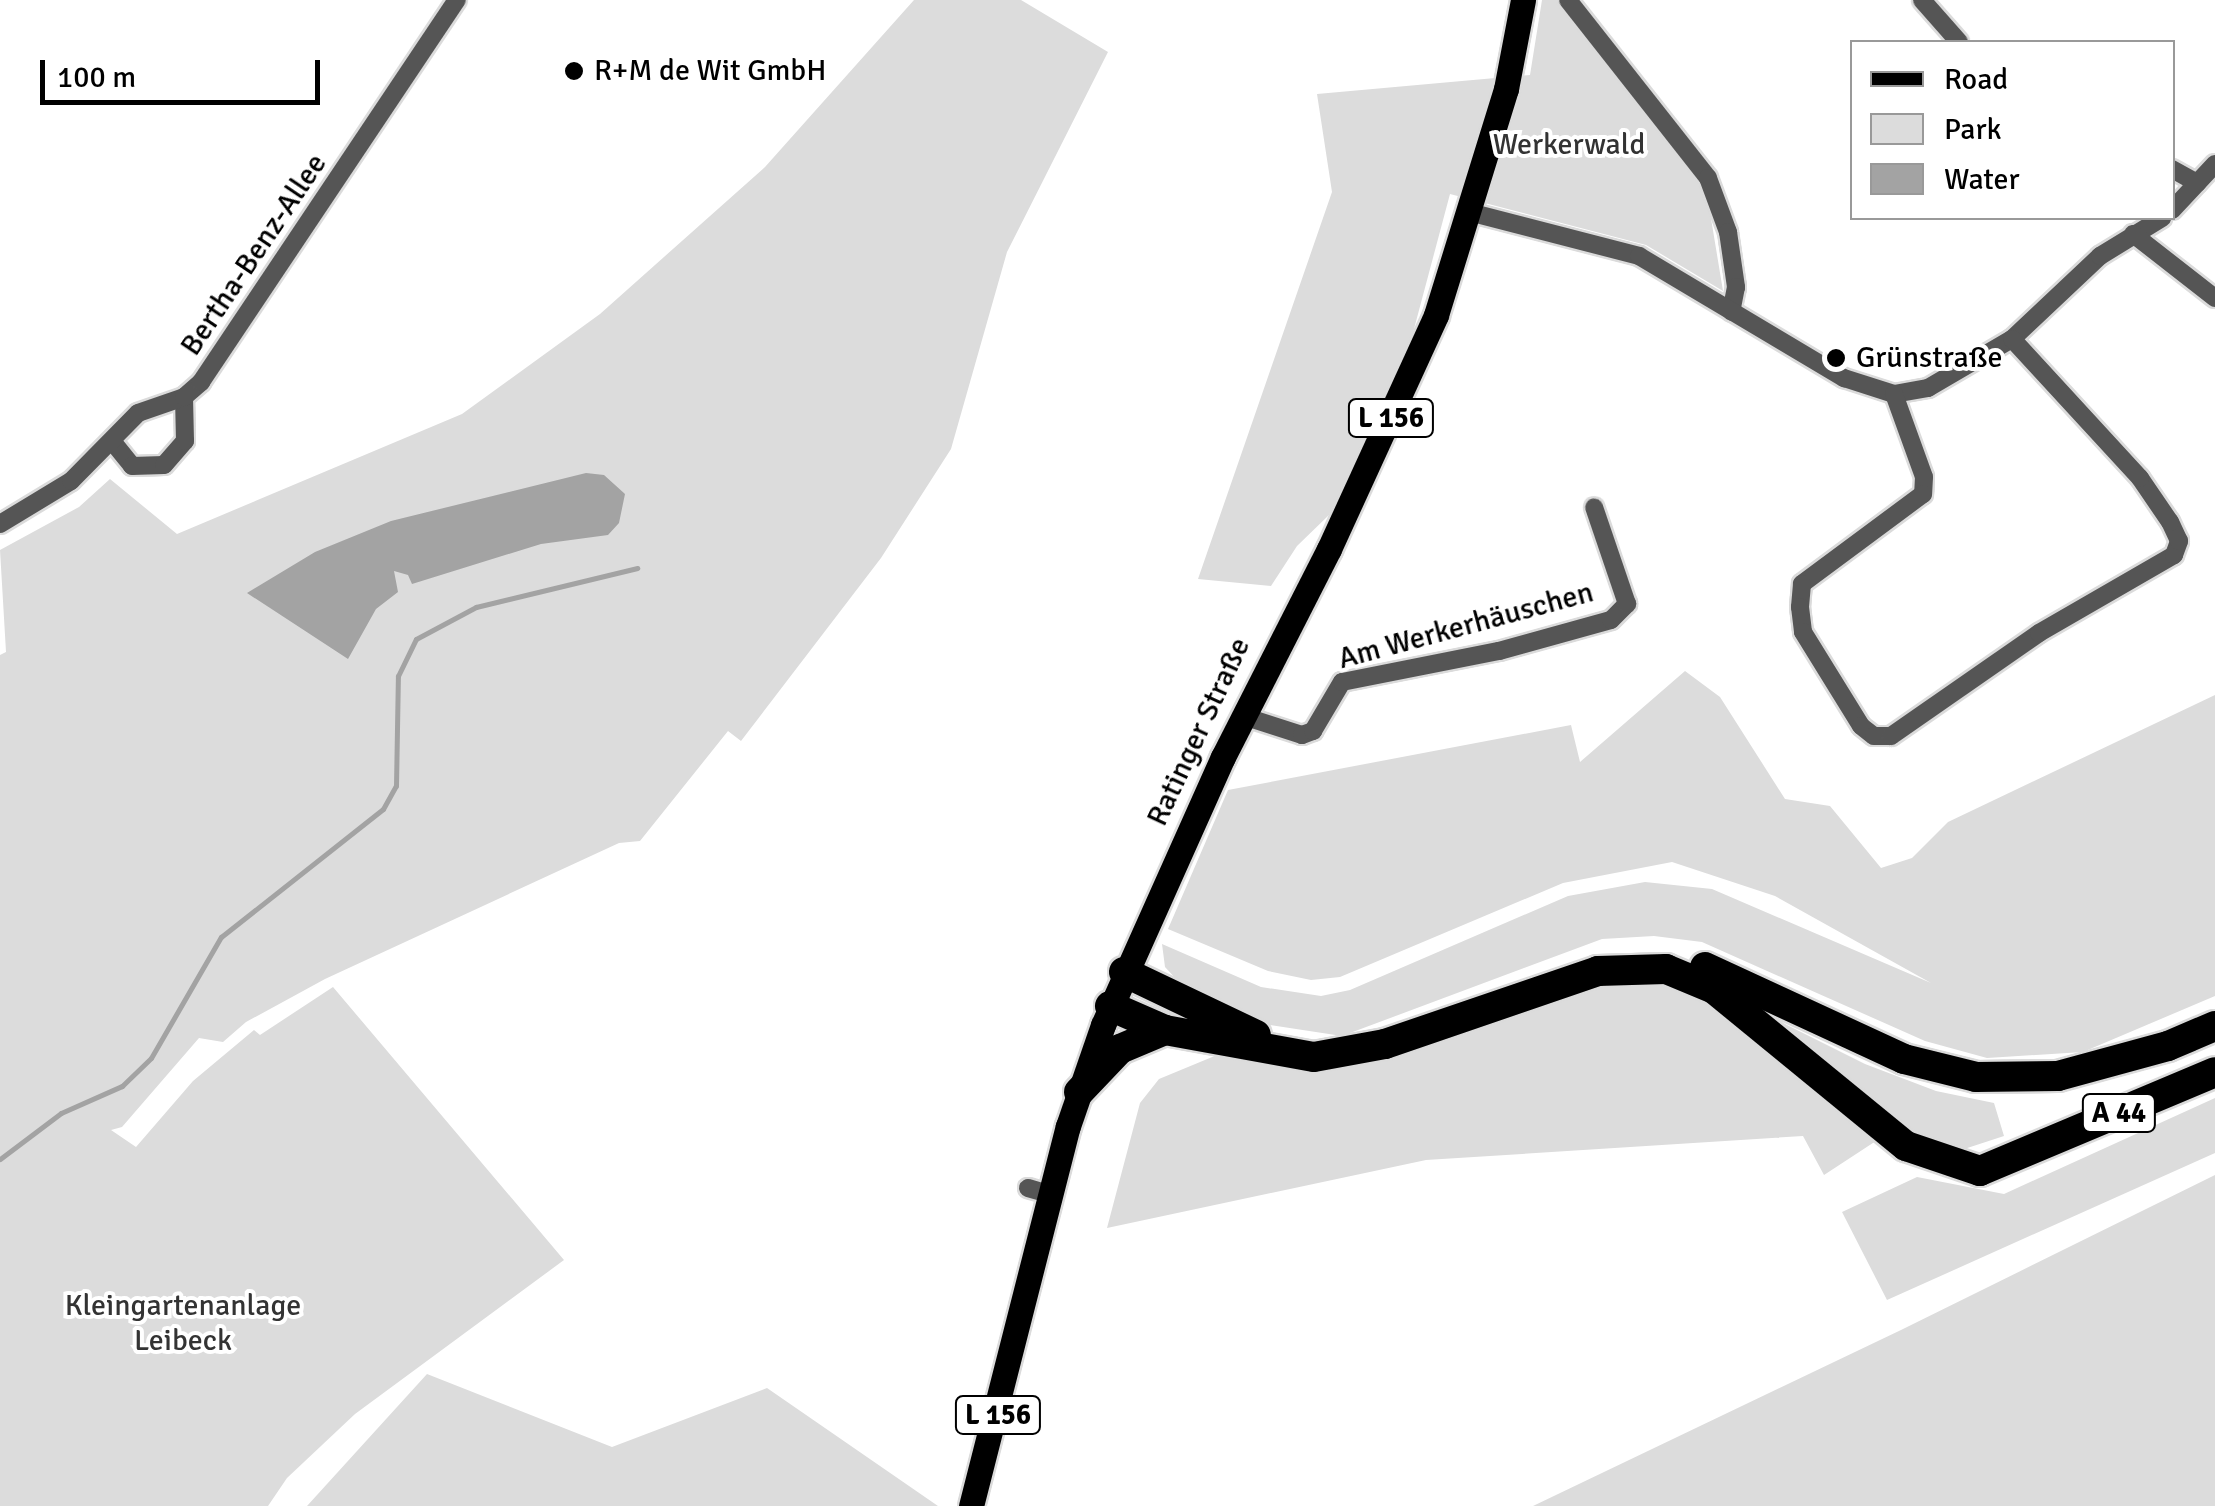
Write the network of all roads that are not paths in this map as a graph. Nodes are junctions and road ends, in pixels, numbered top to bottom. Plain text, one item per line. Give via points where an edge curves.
1 (457, 0) edge
2 (1523, 0) edge
3 (1568, 0) edge
4 (1922, 0) edge
5 (1957, 40) edge
6 (2215, 164) edge
7 (2175, 170) edge
8 (2197, 182) junction
9 (2175, 207) edge
10 (1469, 212) junction
11 (2158, 220) edge
12 (2132, 234) junction
13 (2215, 298) edge
14 (1732, 312) junction
15 (2012, 338) junction
16 (1894, 394) junction
17 (184, 397) junction
18 (112, 441) junction
19 (1594, 507) dead end
20 (0, 524) edge
21 (1243, 716) junction
22 (1124, 972) junction
23 (1110, 1006) junction
24 (2215, 1026) edge
25 (1165, 1030) junction
26 (2215, 1072) edge
27 (1079, 1092) junction
28 (970, 1506) edge

1 - 17 street, Bertha-Benz-Allee via 262,296
2 - 10 main road, Ratinger Straße / L 156 via 1515,54
3 - 14 street via 1708,178 1728,232 1736,287
4 - 5 street
6 - 8 street
7 - 8 street
8 - 9 street
10 - 14 street via 1639,256
10 - 21 main road, Ratinger Straße / L 156 via 1436,316 1397,406
11 - 12 street
12 - 13 street
12 - 15 street via 2047,300
14 - 16 street via 1844,378
15 - 16 street via 1928,388
15 - 16 street via 2140,478 2179,541 2160,569 2039,633 1891,736 1874,736 1861,726 1804,632 1800,608 1802,584 1923,494 1924,477
17 - 18 street, Bertha-Benz-Allee via 138,413
17 - 18 street via 185,442 164,465 132,466
18 - 20 street, Bertha-Benz-Allee via 51,496
19 - 21 street, Am Werkerhäuschen via 1627,604 1611,620 1499,651 1342,682 1302,735
21 - 22 main road, Ratinger Straße / L 156
22 - 23 main road, Ratinger Straße / L 156
22 - 24 highway via 1244,1032 1315,1046 1367,1040 1578,966 1632,956 1709,968 1904,1059 1976,1078 2058,1076
23 - 25 highway
23 - 27 main road, Ratinger Straße / L 156
25 - 26 highway, A 44 via 1272,1054 1348,1054 1568,979 1648,966 1714,988 1906,1146 1980,1171
25 - 27 highway via 1120,1050
27 - 28 main road, Ratinger Straße / L 156 via 1039,1191

